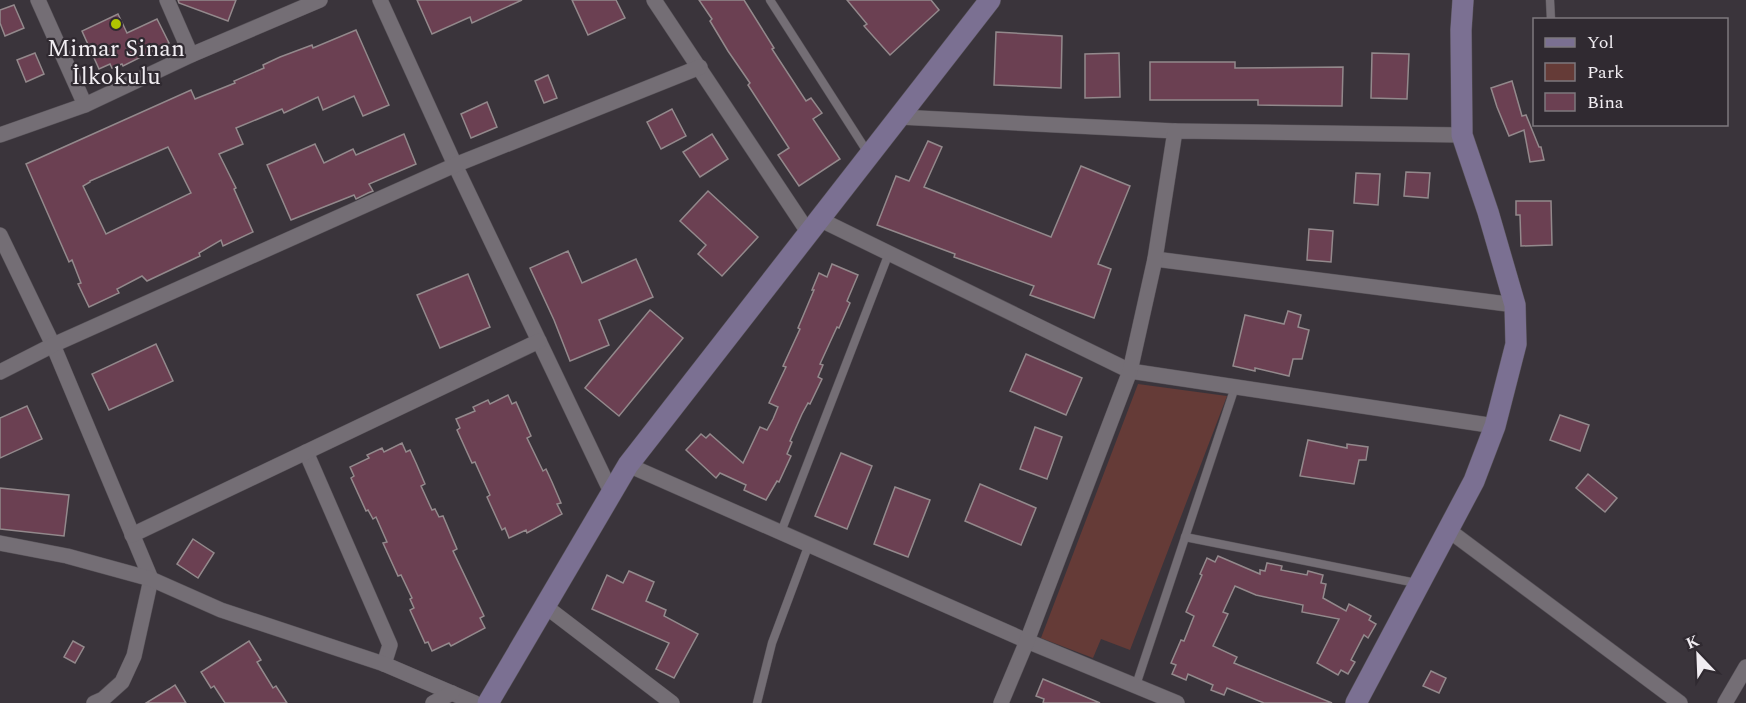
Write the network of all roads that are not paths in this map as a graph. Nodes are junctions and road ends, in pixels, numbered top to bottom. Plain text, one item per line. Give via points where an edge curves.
1 (38, 0) edge
2 (167, 0) edge
3 (320, 0) edge
4 (380, 0) edge
5 (654, 0) edge
6 (770, 0) edge
7 (990, 0) edge
8 (1463, 0) edge
9 (1550, 0) edge
10 (1551, 18) edge
11 (191, 55) junction
12 (700, 67) junction
13 (85, 105) junction
14 (899, 117) junction
15 (1175, 131) junction
16 (0, 135) edge
17 (1462, 135) junction
18 (869, 154) junction
19 (455, 165) junction
20 (814, 226) junction
21 (0, 235) edge
22 (889, 253) junction
23 (1155, 259) junction
24 (1515, 305) junction
25 (539, 341) junction
26 (52, 345) junction
27 (1130, 371) junction
28 (0, 372) edge
29 (1235, 387) junction
30 (1495, 426) junction
31 (306, 452) junction
32 (628, 465) junction
33 (612, 494) junction
34 (1447, 530) junction
35 (781, 532) junction
36 (132, 535) junction
37 (1185, 537) junction
38 (0, 543) edge
39 (809, 544) junction
40 (151, 579) junction
41 (1419, 584) junction
42 (545, 606) junction
43 (1027, 641) junction
44 (384, 664) junction
45 (1746, 667) edge
46 (1136, 685) junction
47 (452, 693) junction
48 (94, 703) edge
49 (433, 703) edge
50 (475, 703) edge
51 (488, 703) edge
52 (672, 703) edge
53 (757, 703) edge
54 (1001, 703) edge
55 (1177, 703) edge
56 (1356, 703) edge
57 (1680, 703) edge
58 (1725, 703) edge

1 - 13 street
2 - 11 street
3 - 11 street
4 - 19 street
5 - 12 street
6 - 18 lane
7 - 14 street
8 - 17 street
9 - 10 lane
11 - 13 street
12 - 19 street
12 - 20 street
13 - 16 street
14 - 15 street
14 - 18 street
15 - 17 street
15 - 23 street
17 - 24 street
18 - 20 street
19 - 25 street
19 - 26 street
20 - 22 street
20 - 32 street
21 - 26 street
22 - 27 street
22 - 35 lane
23 - 24 street
23 - 27 street
24 - 30 street via 1516,344
25 - 31 street
25 - 33 street
26 - 28 street
26 - 36 street
27 - 29 street
27 - 43 street
29 - 30 street
29 - 37 lane
30 - 34 street via 1474,481
31 - 36 street
31 - 44 street via 390,645
32 - 33 street
32 - 35 street
33 - 42 street
34 - 41 street
34 - 57 street
35 - 39 street
36 - 40 street
37 - 41 lane
37 - 46 lane
38 - 40 street
39 - 43 street
39 - 53 lane via 772,643
40 - 44 street via 221,610
40 - 48 street via 134,656 122,682
41 - 56 street
42 - 51 street
42 - 52 street
43 - 46 street
43 - 54 street
44 - 47 street
45 - 58 street
46 - 55 street
47 - 49 street
47 - 50 street

